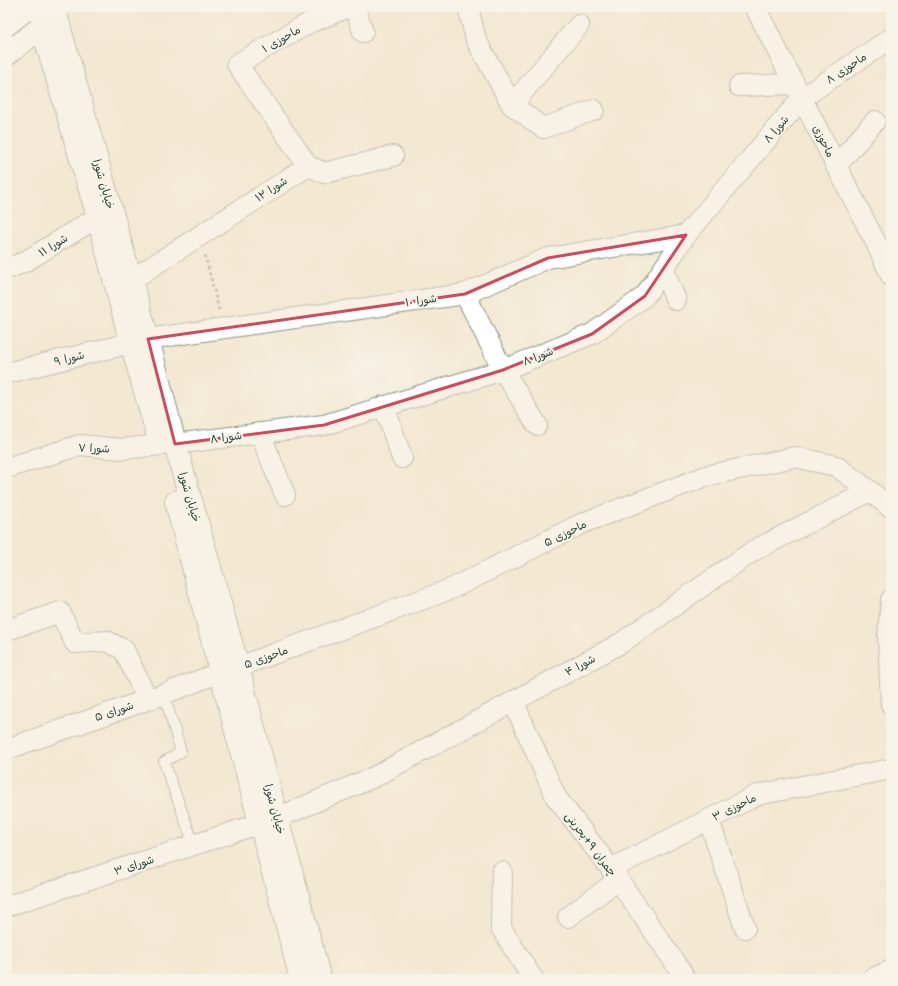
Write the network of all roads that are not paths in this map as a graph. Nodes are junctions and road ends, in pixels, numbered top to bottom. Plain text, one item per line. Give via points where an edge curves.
1 (28, 7) edge
2 (349, 7) edge
3 (355, 7) edge
4 (468, 7) edge
5 (755, 7) edge
6 (52, 13) edge
7 (7, 24) edge
8 (579, 25) dead end
9 (363, 32) dead end
10 (891, 38) edge
11 (7, 54) edge
12 (739, 86) dead end
13 (798, 91) junction
14 (512, 105) junction
15 (594, 110) dead end
16 (875, 121) dead end
17 (393, 156) dead end
18 (308, 166) junction
19 (836, 166) junction
20 (98, 217) junction
21 (686, 234) junction
22 (7, 269) edge
23 (663, 270) junction
24 (891, 276) edge
25 (131, 280) junction
26 (465, 294) junction
27 (676, 300) dead end
28 (140, 341) junction
29 (503, 370) junction
30 (7, 373) edge
31 (384, 406) junction
32 (537, 425) dead end
33 (260, 433) junction
34 (168, 445) junction
35 (402, 458) dead end
36 (7, 468) edge
37 (870, 490) junction
38 (285, 495) dead end
39 (891, 508) edge
40 (891, 600) edge
41 (7, 630) edge
42 (229, 670) junction
43 (156, 697) junction
44 (513, 701) junction
45 (891, 704) edge
46 (7, 749) edge
47 (891, 769) edge
48 (709, 820) junction
49 (269, 821) junction
50 (194, 845) junction
51 (502, 872) dead end
52 (615, 875) junction
53 (7, 906) edge
54 (568, 917) dead end
55 (745, 928) dead end
56 (891, 970) edge
57 (679, 977) edge
58 (301, 979) edge
59 (320, 979) edge
60 (533, 979) edge
61 (872, 979) edge

1 - 7 main road
2 - 18 street, ماحوزی ۱ via 309,23 236,64
3 - 9 street
4 - 14 street via 476,40
5 - 13 street, ماحوزی
6 - 11 main road
6 - 20 main road, خیابان شورا
6 - 25 main road, خیابان شورا
8 - 14 street
10 - 13 street, ماحوزی ۸
12 - 13 street
13 - 19 street, ماحوزی
13 - 21 street, شورا ۸
14 - 15 street via 543,128
16 - 19 street
17 - 18 street via 325,173
18 - 25 street, شورا ۱۲
19 - 24 street, ماحوزی
20 - 22 street, شورا ۱۱ via 26,261
20 - 28 main road, خیابان شورا
21 - 23 street, شورا ۸
21 - 26 street, شورا ۱۰ via 548,258
23 - 27 street
23 - 29 street, شورا ۸ via 645,296 592,334
25 - 28 main road, خیابان شورا
26 - 28 street, شورا ۱۰
26 - 29 street
28 - 30 street, شورا ۹
28 - 34 main road, خیابان شورا
29 - 31 street, شورا ۸
29 - 32 street
31 - 33 street, شورا ۸ via 324,425
31 - 35 street
33 - 34 street, شورا ۸
33 - 38 street
34 - 36 street, شورا ۷ via 121,449 80,446
34 - 42 main road, خیابان شورا
37 - 39 street, ماحوزی ۵
37 - 42 street, ماحوزی ۵ via 836,466 795,458 706,476 583,524 451,589
37 - 44 street, شورا ۴ via 753,551 621,643
40 - 45 street via 888,636
41 - 43 street via 60,612 75,643 107,641 124,650
42 - 43 street, شورای ۵
42 - 49 main road, خیابان شورا
43 - 46 street, شورای ۵
43 - 50 lane via 181,752 164,762
44 - 49 street, شورا ۴ via 374,777
44 - 52 street, چمران ۹+بحرینی via 556,797
47 - 48 street, ماحوزی ۳ via 757,795
48 - 52 street, ماحوزی ۳
48 - 55 street
49 - 50 street, شورای ۳
49 - 58 main road, خیابان شورا
49 - 59 main road, خیابان شورا
50 - 53 street, شورای ۳
51 - 60 street via 500,928
52 - 54 street, ماحوزی ۳
52 - 57 street, چمران ۹+بحرینی
56 - 61 street

